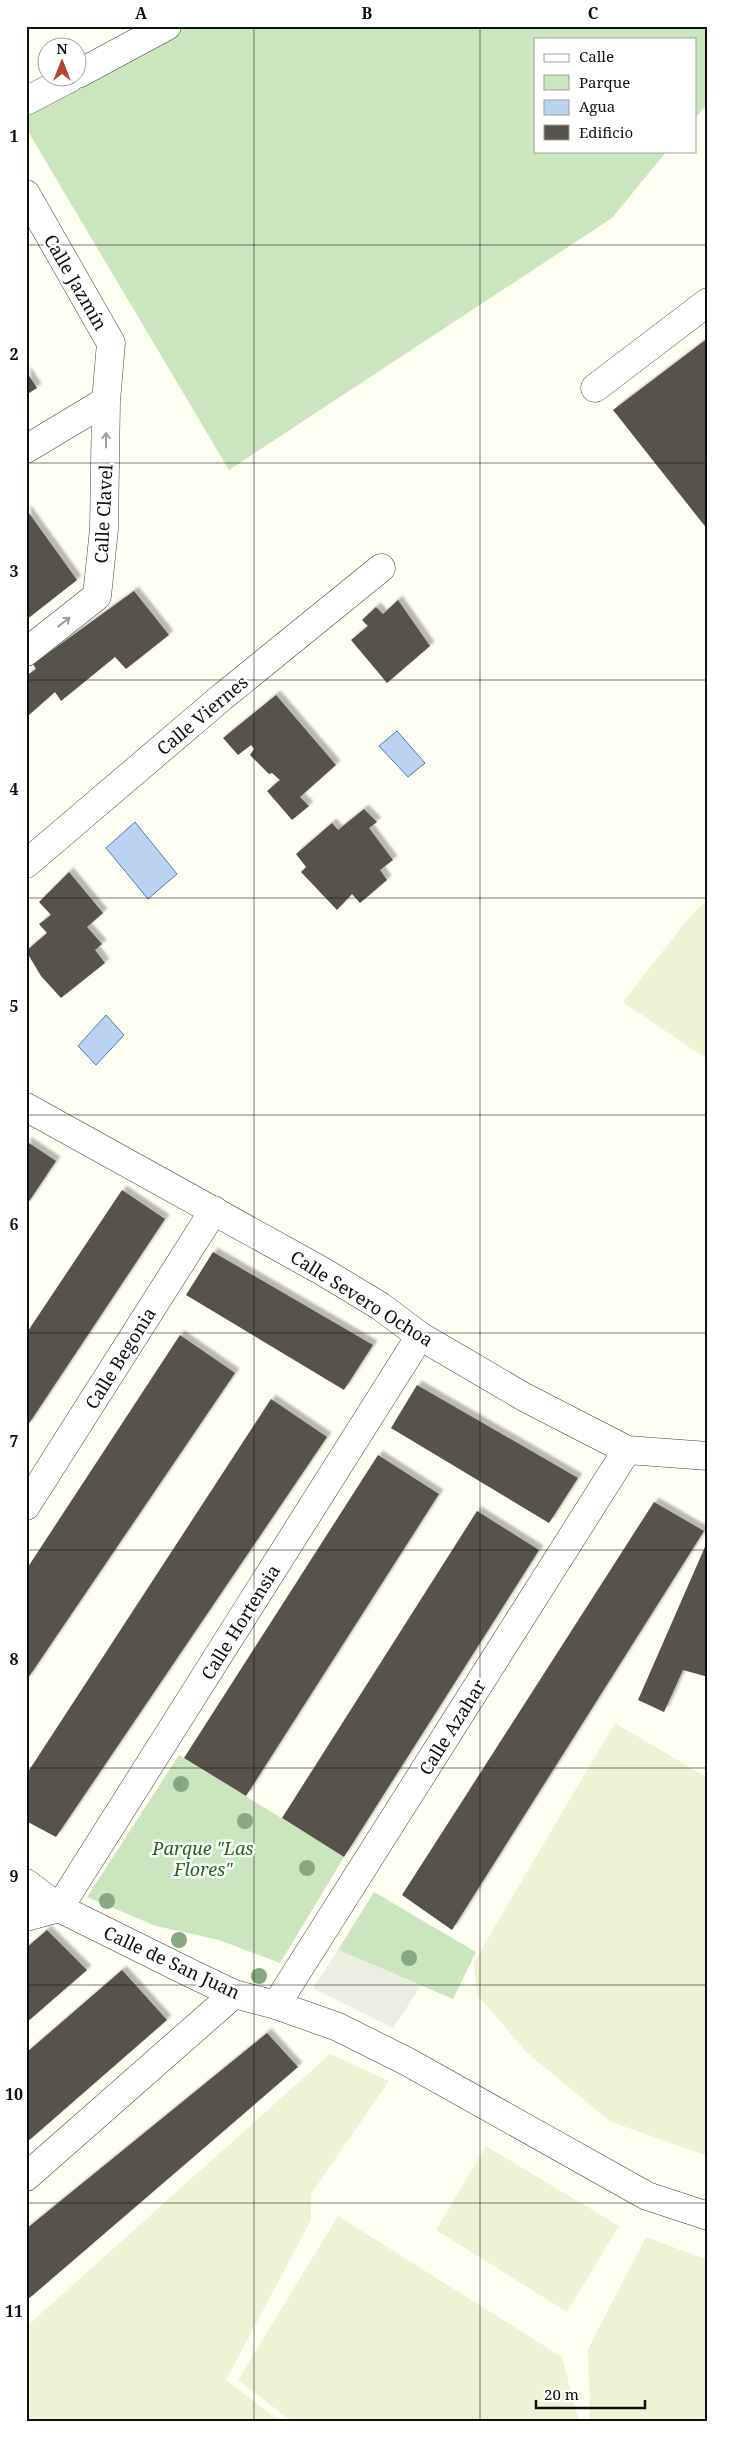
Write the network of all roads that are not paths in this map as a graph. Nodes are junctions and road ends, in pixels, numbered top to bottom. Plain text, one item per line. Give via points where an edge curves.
1 (167, 26) edge
2 (88, 69) edge
3 (51, 88) edge
4 (26, 101) edge
5 (26, 194) edge
6 (708, 302) edge
7 (111, 343) joint
8 (595, 388) dead end
9 (106, 401) junction
10 (26, 449) edge
11 (381, 568) dead end
12 (26, 652) edge
13 (26, 864) edge
14 (26, 1107) edge
15 (214, 1210) junction
16 (420, 1336) junction
17 (627, 1450) junction
18 (708, 1456) edge
19 (26, 1506) edge
20 (26, 1883) edge
21 (59, 1908) junction
22 (26, 1917) edge
23 (234, 1994) junction
24 (276, 2005) junction
25 (26, 2176) edge
26 (708, 2216) edge

1 - 2 street
3 - 4 street
5 - 7 street, Calle Jazmín
6 - 8 street
7 - 9 street, Calle Clavel
9 - 10 street
12 -> 9 street, Calle Clavel via 97,596 104,529
11 - 13 street, Calle Viernes via 222,697
14 - 15 street, Calle Severo Ochoa
15 - 16 street, Calle Severo Ochoa via 380,1306
15 - 19 street, Calle Begonia
16 - 17 street, Calle Severo Ochoa via 524,1397
16 - 21 street, Calle Hortensia
17 - 18 street, Calle Severo Ochoa
17 - 24 street, Calle Azahar
20 - 21 street, Calle de San Juan
21 - 22 street
21 - 23 street, Calle de San Juan
23 - 24 street, Calle de San Juan
23 - 25 street
24 - 26 street, Calle de San Juan via 338,2027 408,2062 647,2196

